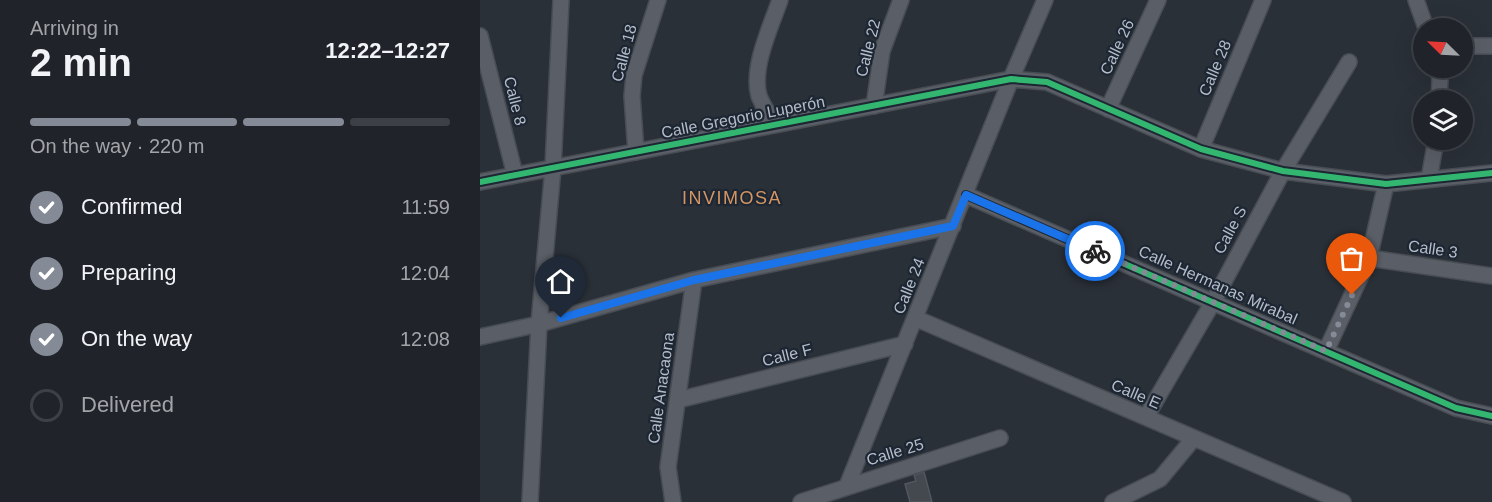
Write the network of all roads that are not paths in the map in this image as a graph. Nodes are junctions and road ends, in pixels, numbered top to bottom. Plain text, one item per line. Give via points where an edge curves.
1 (561, 0) edge
2 (658, 0) edge
3 (780, 0) edge
4 (901, 0) edge
5 (1045, 0) edge
6 (1158, 0) edge
7 (1263, 0) edge
8 (1416, 0) edge
9 (1422, 18) edge
10 (480, 36) edge
11 (1473, 46) edge
12 (1492, 46) edge
13 (1348, 62) dead end
14 (1011, 79) junction
15 (874, 106) junction
16 (1108, 109) junction
17 (775, 125) junction
18 (1201, 149) junction
19 (1434, 150) edge
20 (636, 152) junction
21 (553, 168) junction
22 (1283, 171) junction
23 (1492, 173) edge
24 (515, 176) junction
25 (1429, 179) junction
26 (480, 182) edge
27 (1386, 184) junction
28 (966, 195) junction
29 (953, 226) junction
30 (1369, 258) junction
31 (1492, 276) edge
32 (694, 280) junction
33 (1213, 302) junction
34 (915, 318) junction
35 (539, 324) junction
36 (480, 337) edge
37 (905, 344) junction
38 (1326, 351) junction
39 (678, 400) junction
40 (1492, 416) edge
41 (1146, 417) junction
42 (1000, 438) dead end
43 (1194, 438) junction
44 (847, 486) junction
45 (530, 502) edge
46 (673, 502) edge
47 (801, 502) edge
48 (1113, 502) edge
49 (1343, 502) edge

1 - 21 street
2 - 20 street, Calle 18 via 634,75
3 - 17 street via 757,77 759,95
4 - 15 street, Calle 22 via 882,51
5 - 14 street, Calle 24
6 - 16 street, Calle 26
7 - 18 street, Calle 28
8 - 9 street
10 - 24 street, Calle 8
11 - 12 street
13 - 22 street, Calle S
14 - 15 street, Calle Gregorio Luperón
14 - 16 street, Calle Gregorio Luperón via 1047,82
14 - 28 street, Calle 24
15 - 17 street, Calle Gregorio Luperón
16 - 18 street, Calle Gregorio Luperón
17 - 20 street, Calle Gregorio Luperón
18 - 22 street, Calle Gregorio Luperón
19 - 25 street
20 - 21 street, Calle Gregorio Luperón
21 - 24 street, Calle Gregorio Luperón
21 - 35 street
22 - 27 street, Calle Gregorio Luperón
22 - 33 street, Calle S
23 - 25 street, Calle Gregorio Luperón
24 - 26 street, Calle Gregorio Luperón
25 - 27 street, Calle Gregorio Luperón
27 - 30 street
28 - 29 street, Calle 24
28 - 33 street, Calle Hermanas Mirabal
29 - 32 street
29 - 34 street, Calle 24
30 - 31 street, Calle 3
30 - 38 street
32 - 35 street
32 - 39 street, Calle Anacaona
33 - 38 street, Calle Hermanas Mirabal
33 - 41 street, Calle S
34 - 37 street, Calle 24
34 - 41 street, Calle E
35 - 36 street
35 - 45 street
37 - 39 street, Calle F
37 - 44 street, Calle 24
38 - 40 street, Calle Hermanas Mirabal via 1456,408
39 - 46 street, Calle Anacaona via 668,467
41 - 43 street, Calle E
42 - 44 street, Calle 25
43 - 48 street via 1160,479
43 - 49 street, Calle E
44 - 47 street, Calle 25

